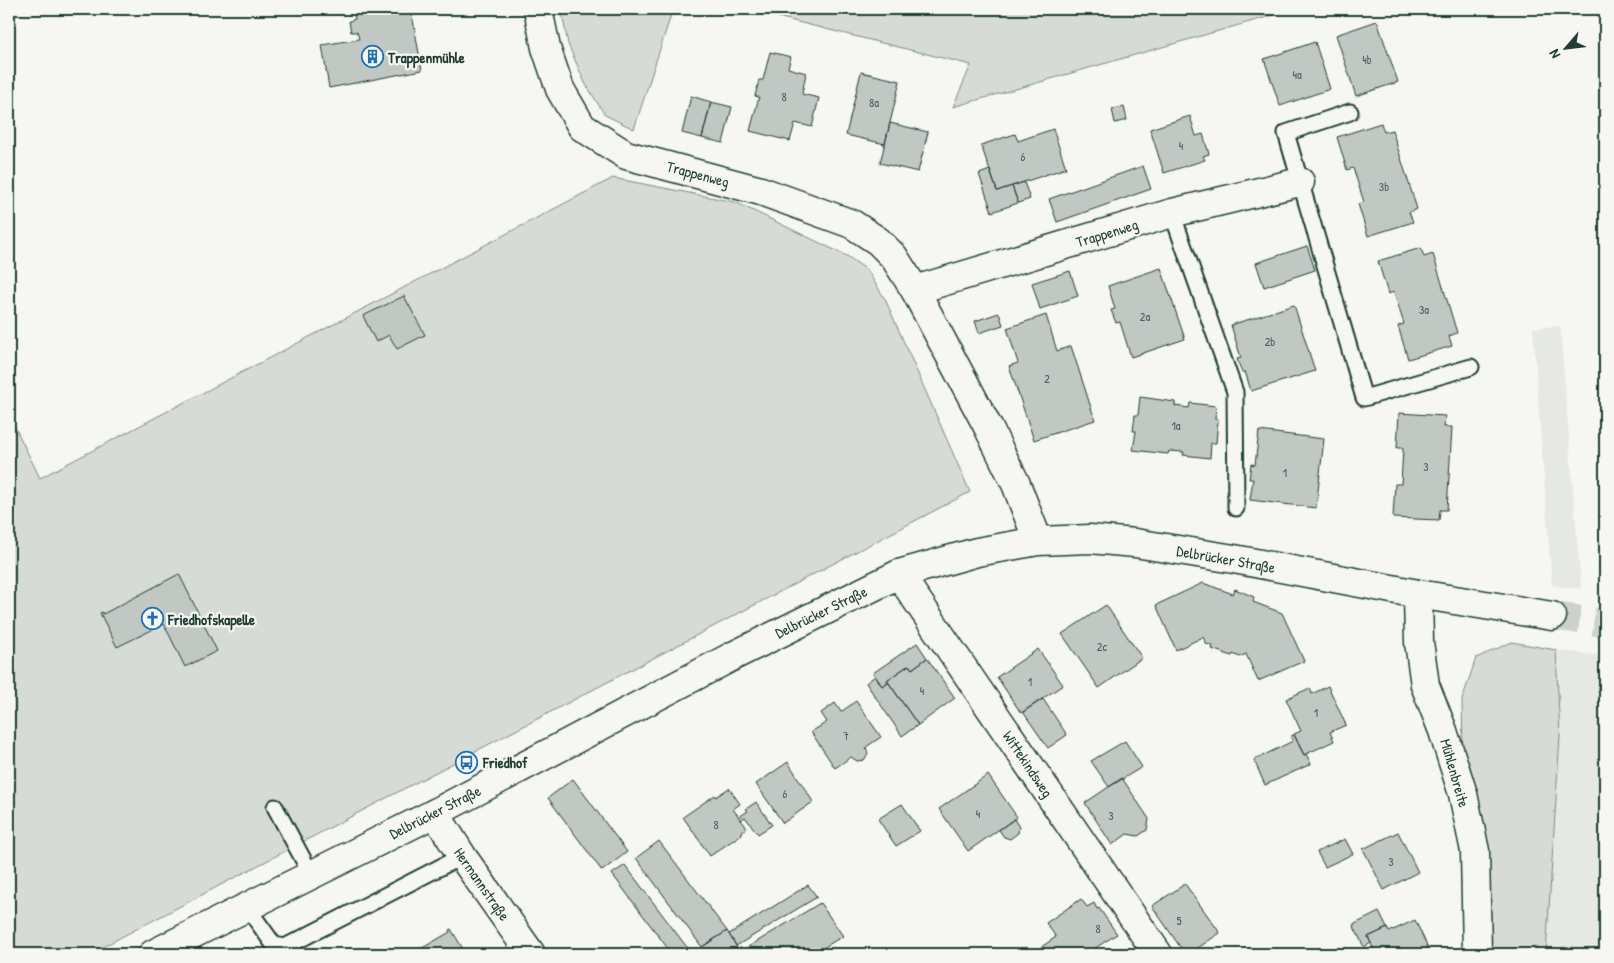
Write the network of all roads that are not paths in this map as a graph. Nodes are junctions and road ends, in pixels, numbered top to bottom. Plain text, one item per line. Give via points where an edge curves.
1 (538, 9) edge
2 (1350, 112) dead end
3 (1300, 182) junction
4 (1172, 213) junction
5 (915, 290) junction
6 (1471, 367) dead end
7 (1236, 508) dead end
8 (1038, 541) junction
9 (899, 574) junction
10 (1418, 594) junction
11 (1552, 616) tunnel mouth
12 (275, 807) dead end
13 (435, 813) junction
14 (462, 856) junction
15 (311, 874) junction
16 (247, 907) junction
17 (153, 954) edge
18 (531, 954) edge
19 (1158, 954) edge
20 (1477, 954) edge

1 - 5 street, Trappenweg via 546,48 560,89 582,127 626,155 761,191 852,224 894,257
2 - 3 lane via 1286,134
3 - 4 street, Trappenweg
3 - 6 lane via 1364,398
4 - 5 street, Trappenweg
4 - 7 lane via 1235,392
5 - 8 street, Trappenweg via 1012,476
8 - 9 street, Delbrücker Straße via 977,552
8 - 10 street, Delbrücker Straße via 1090,539 1135,543
9 - 13 street, Delbrücker Straße via 726,660
9 - 19 street, Wittekindsweg
10 - 11 street, Delbrücker Straße
10 - 20 street, Mühlenbreite via 1419,642 1425,685 1463,794 1475,851
12 - 15 lane
13 - 14 street, Hermannstraße
13 - 15 street, Delbrücker Straße
14 - 16 lane via 285,947 274,945
14 - 18 street, Hermannstraße
15 - 16 street, Delbrücker Straße
16 - 17 street, Delbrücker Straße

